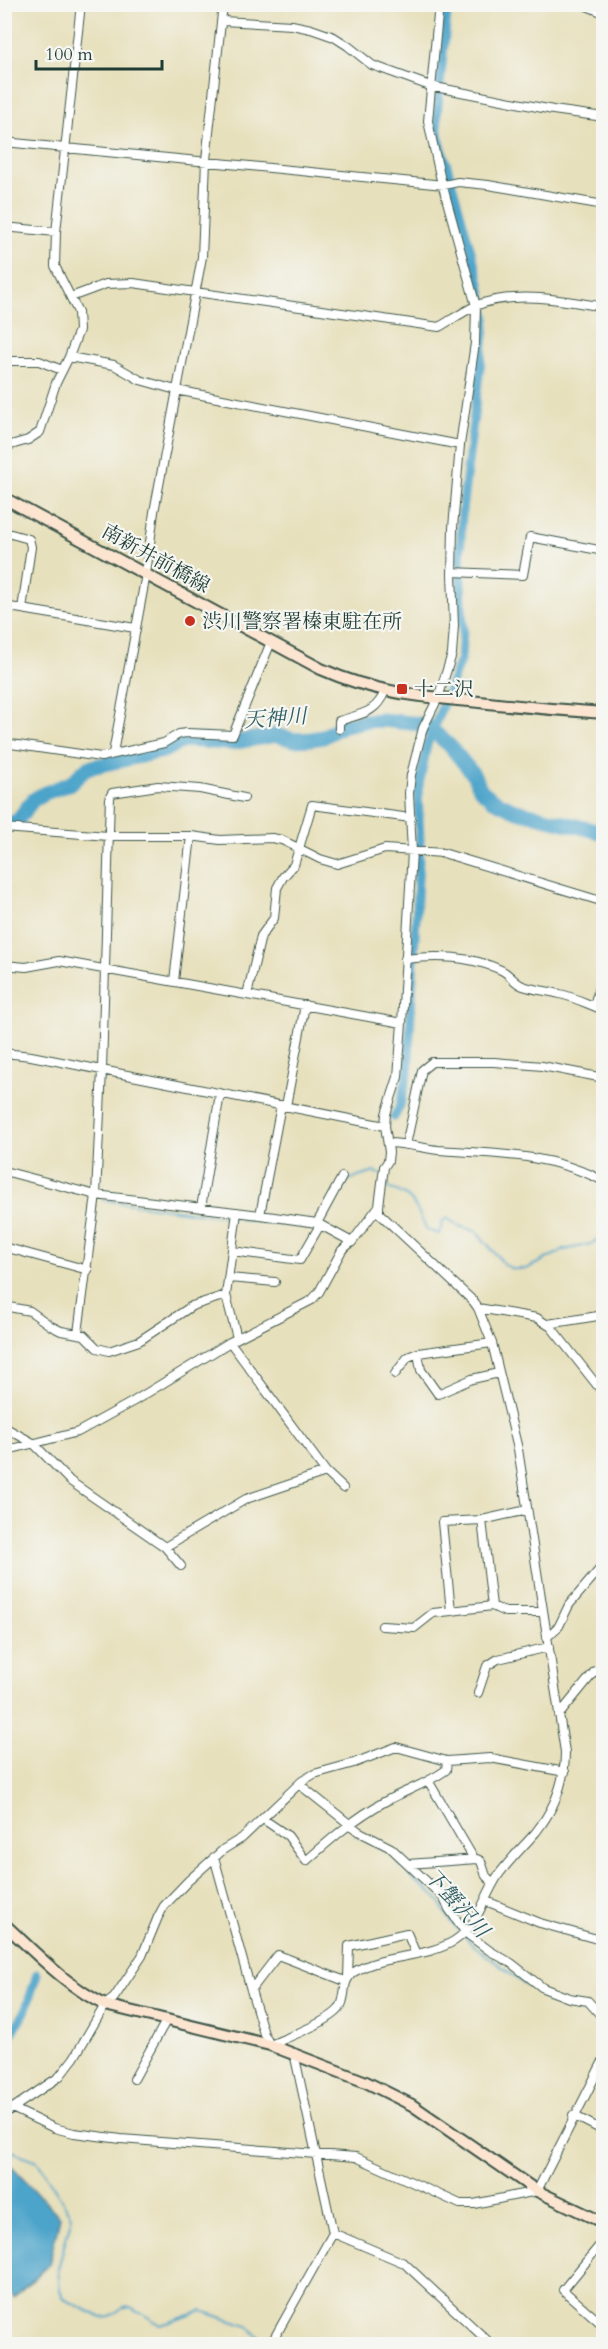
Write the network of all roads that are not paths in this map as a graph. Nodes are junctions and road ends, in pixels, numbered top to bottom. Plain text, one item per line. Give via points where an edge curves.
1 (81, 4) edge
2 (223, 4) edge
3 (439, 4) edge
4 (582, 4) edge
5 (603, 13) edge
6 (222, 21) junction
7 (430, 86) junction
8 (603, 117) edge
9 (4, 142) edge
10 (65, 147) junction
11 (206, 160) junction
12 (444, 185) junction
13 (603, 205) edge
14 (4, 227) edge
15 (56, 232) junction
16 (195, 293) junction
17 (71, 297) junction
18 (476, 306) junction
19 (603, 307) edge
20 (69, 357) junction
21 (4, 361) edge
22 (62, 370) junction
23 (176, 390) junction
24 (460, 445) junction
25 (4, 447) edge
26 (4, 498) edge
27 (4, 532) edge
28 (603, 551) edge
29 (458, 573) junction
30 (146, 574) junction
31 (4, 606) edge
32 (21, 609) junction
33 (135, 628) junction
34 (271, 642) junction
35 (385, 691) junction
36 (438, 698) junction
37 (603, 713) edge
38 (339, 726) dead end
39 (4, 743) edge
40 (113, 753) junction
41 (244, 798) dead end
42 (411, 818) junction
43 (4, 828) edge
44 (108, 836) junction
45 (191, 836) junction
46 (298, 849) junction
47 (412, 852) junction
48 (603, 902) edge
49 (405, 959) junction
50 (4, 965) edge
51 (104, 968) junction
52 (603, 968) edge
53 (174, 981) junction
54 (247, 995) junction
55 (305, 1005) junction
56 (594, 1006) junction
57 (603, 1010) edge
58 (402, 1023) junction
59 (4, 1053) edge
60 (102, 1070) junction
61 (603, 1078) edge
62 (220, 1094) junction
63 (283, 1106) junction
64 (385, 1126) junction
65 (388, 1143) junction
66 (406, 1145) junction
67 (4, 1171) edge
68 (342, 1177) dead end
69 (603, 1182) edge
70 (96, 1195) junction
71 (379, 1206) junction
72 (201, 1208) junction
73 (237, 1212) junction
74 (260, 1215) junction
75 (318, 1224) junction
76 (352, 1242) junction
77 (4, 1247) edge
78 (232, 1251) junction
79 (87, 1270) junction
80 (229, 1278) junction
81 (275, 1282) dead end
82 (226, 1295) junction
83 (4, 1306) edge
84 (478, 1308) junction
85 (603, 1315) edge
86 (548, 1324) junction
87 (78, 1333) junction
88 (234, 1340) junction
89 (492, 1343) junction
90 (418, 1353) junction
91 (499, 1373) junction
92 (395, 1374) dead end
93 (603, 1394) edge
94 (4, 1427) edge
95 (33, 1443) junction
96 (4, 1451) edge
97 (326, 1472) junction
98 (343, 1488) dead end
99 (527, 1510) junction
100 (482, 1520) junction
101 (165, 1547) junction
102 (603, 1564) edge
103 (181, 1566) dead end
104 (492, 1606) junction
105 (451, 1611) junction
106 (543, 1612) junction
107 (382, 1626) dead end
108 (547, 1636) junction
109 (549, 1647) junction
110 (596, 1671) dead end
111 (478, 1693) dead end
112 (559, 1715) junction
113 (447, 1761) junction
114 (565, 1772) junction
115 (429, 1782) junction
116 (299, 1784) junction
117 (262, 1819) junction
118 (348, 1824) junction
119 (214, 1857) junction
120 (474, 1859) junction
121 (408, 1864) junction
122 (493, 1883) junction
123 (486, 1901) junction
124 (4, 1924) edge
125 (466, 1933) junction
126 (603, 1941) edge
127 (416, 1954) junction
128 (347, 1980) junction
129 (251, 1990) junction
130 (105, 2005) junction
131 (167, 2019) junction
132 (603, 2019) edge
133 (270, 2045) junction
134 (294, 2053) junction
135 (603, 2059) edge
136 (134, 2079) dead end
137 (14, 2109) junction
138 (4, 2114) edge
139 (573, 2115) junction
140 (603, 2131) edge
141 (316, 2155) junction
142 (537, 2191) junction
143 (603, 2223) edge
144 (333, 2233) junction
145 (603, 2240) edge
146 (603, 2326) edge
147 (275, 2343) edge
148 (491, 2344) edge

1 - 10 street
2 - 6 street
3 - 7 street
4 - 5 street
6 - 7 street via 311,29 334,37 372,65
6 - 11 street
7 - 8 street
7 - 12 street via 428,122
9 - 10 street
10 - 11 street
10 - 15 street
11 - 12 street
11 - 16 street via 202,257
12 - 13 street via 488,185
12 - 18 street
14 - 15 street
15 - 17 street via 55,266
16 - 17 street via 106,284
16 - 18 street via 439,327
16 - 23 street
17 - 20 street via 78,312 79,330
18 - 19 street via 527,297
18 - 24 street via 476,343
20 - 22 street
20 - 23 street via 114,365 140,380
21 - 22 street via 39,361
22 - 25 street via 40,432
23 - 24 street
23 - 30 street
24 - 29 street via 453,528
26 - 30 street, 南新井前橋線
27 - 32 street via 29,539 31,547
28 - 29 street via 530,537 523,575
29 - 36 street via 452,654
30 - 33 street
30 - 34 street, 南新井前橋線
31 - 32 street
32 - 33 street
33 - 40 street
34 - 35 street, 南新井前橋線 via 338,677
34 - 40 street via 233,735 179,734 164,742
35 - 36 street, 南新井前橋線
35 - 38 street via 373,710 339,721
36 - 37 street, 南新井前橋線
36 - 42 street via 423,728 411,775
39 - 40 street via 93,757
41 - 44 street via 158,786 112,793
42 - 46 street via 312,805
42 - 47 street
43 - 44 street
44 - 45 street
44 - 51 street
45 - 46 street via 220,840 272,838
45 - 53 street
46 - 47 street via 337,864 379,850
46 - 54 street via 294,865 277,888 274,918 261,936
47 - 48 street via 460,857
47 - 49 street
49 - 56 street via 458,958 487,964 509,974 522,986 559,993
49 - 58 street
50 - 51 street via 26,967 59,961
51 - 53 street
51 - 60 street
52 - 56 street
53 - 54 street
54 - 55 street
55 - 58 street
55 - 63 street
56 - 57 street
58 - 64 street via 398,1077
59 - 60 street
60 - 62 street
60 - 70 street
61 - 66 street via 542,1066 432,1062 422,1070
62 - 63 street
62 - 72 street
63 - 64 street
63 - 74 street
64 - 65 street
65 - 66 street
65 - 71 street
66 - 69 street via 498,1152 553,1162 574,1167
67 - 70 street
68 - 75 street
70 - 72 street
70 - 79 street
71 - 76 street
71 - 84 street via 380,1213
72 - 73 street
73 - 74 street
73 - 78 street
74 - 75 street
75 - 76 street
75 - 78 street via 300,1260
76 - 88 street via 342,1250 312,1300
77 - 79 street
78 - 80 street
79 - 87 street
80 - 81 street
80 - 82 street
82 - 87 street via 192,1306 139,1341 109,1351 97,1348
82 - 88 street
83 - 87 street via 30,1311 61,1331
84 - 86 street via 537,1318
84 - 89 street
85 - 86 street
86 - 93 street
88 - 95 street via 78,1432
88 - 97 street
89 - 90 street
89 - 91 street
90 - 91 street via 421,1370 438,1394 472,1379
90 - 92 street via 408,1357
91 - 99 street via 518,1449
94 - 95 street
95 - 96 street
95 - 101 street via 70,1481
97 - 98 street
97 - 101 street via 246,1498
99 - 100 street
99 - 106 street
100 - 104 street
100 - 105 street via 442,1522
101 - 103 street
102 - 108 street via 569,1605 559,1626
104 - 105 street
104 - 106 street via 505,1612
105 - 107 street via 433,1613 414,1628
106 - 108 street
108 - 109 street
109 - 111 street via 498,1659 488,1666
109 - 112 street
110 - 112 street
112 - 114 street
113 - 114 street via 490,1758
113 - 115 street via 446,1770
113 - 116 street via 396,1747 314,1774
114 - 122 street via 557,1797 538,1830
115 - 118 street
115 - 120 street
116 - 117 street
116 - 118 street
117 - 118 street via 288,1836 306,1861
117 - 119 street
118 - 121 street via 392,1848
119 - 129 street
119 - 130 street via 164,1906 142,1956
120 - 121 street
120 - 122 street via 481,1861
121 - 125 street via 443,1897
122 - 123 street
123 - 125 street
123 - 126 street via 540,1923
124 - 130 street via 70,1984
125 - 127 street via 434,1950
125 - 132 street via 543,1988 588,2001
127 - 128 street via 369,1966
127 - 128 street via 407,1933 349,1947
128 - 129 street via 278,1954
128 - 133 street via 339,2009
129 - 133 street
130 - 131 street
130 - 137 street via 59,2078
131 - 133 street
131 - 136 street
133 - 134 street
134 - 141 street
134 - 142 street via 394,2094
135 - 139 street
137 - 138 street
137 - 141 street via 74,2133
139 - 140 street
139 - 142 street
141 - 142 street via 356,2157 460,2204
141 - 144 street
142 - 143 street
144 - 147 street
144 - 148 street via 404,2263
145 - 146 street via 563,2290

